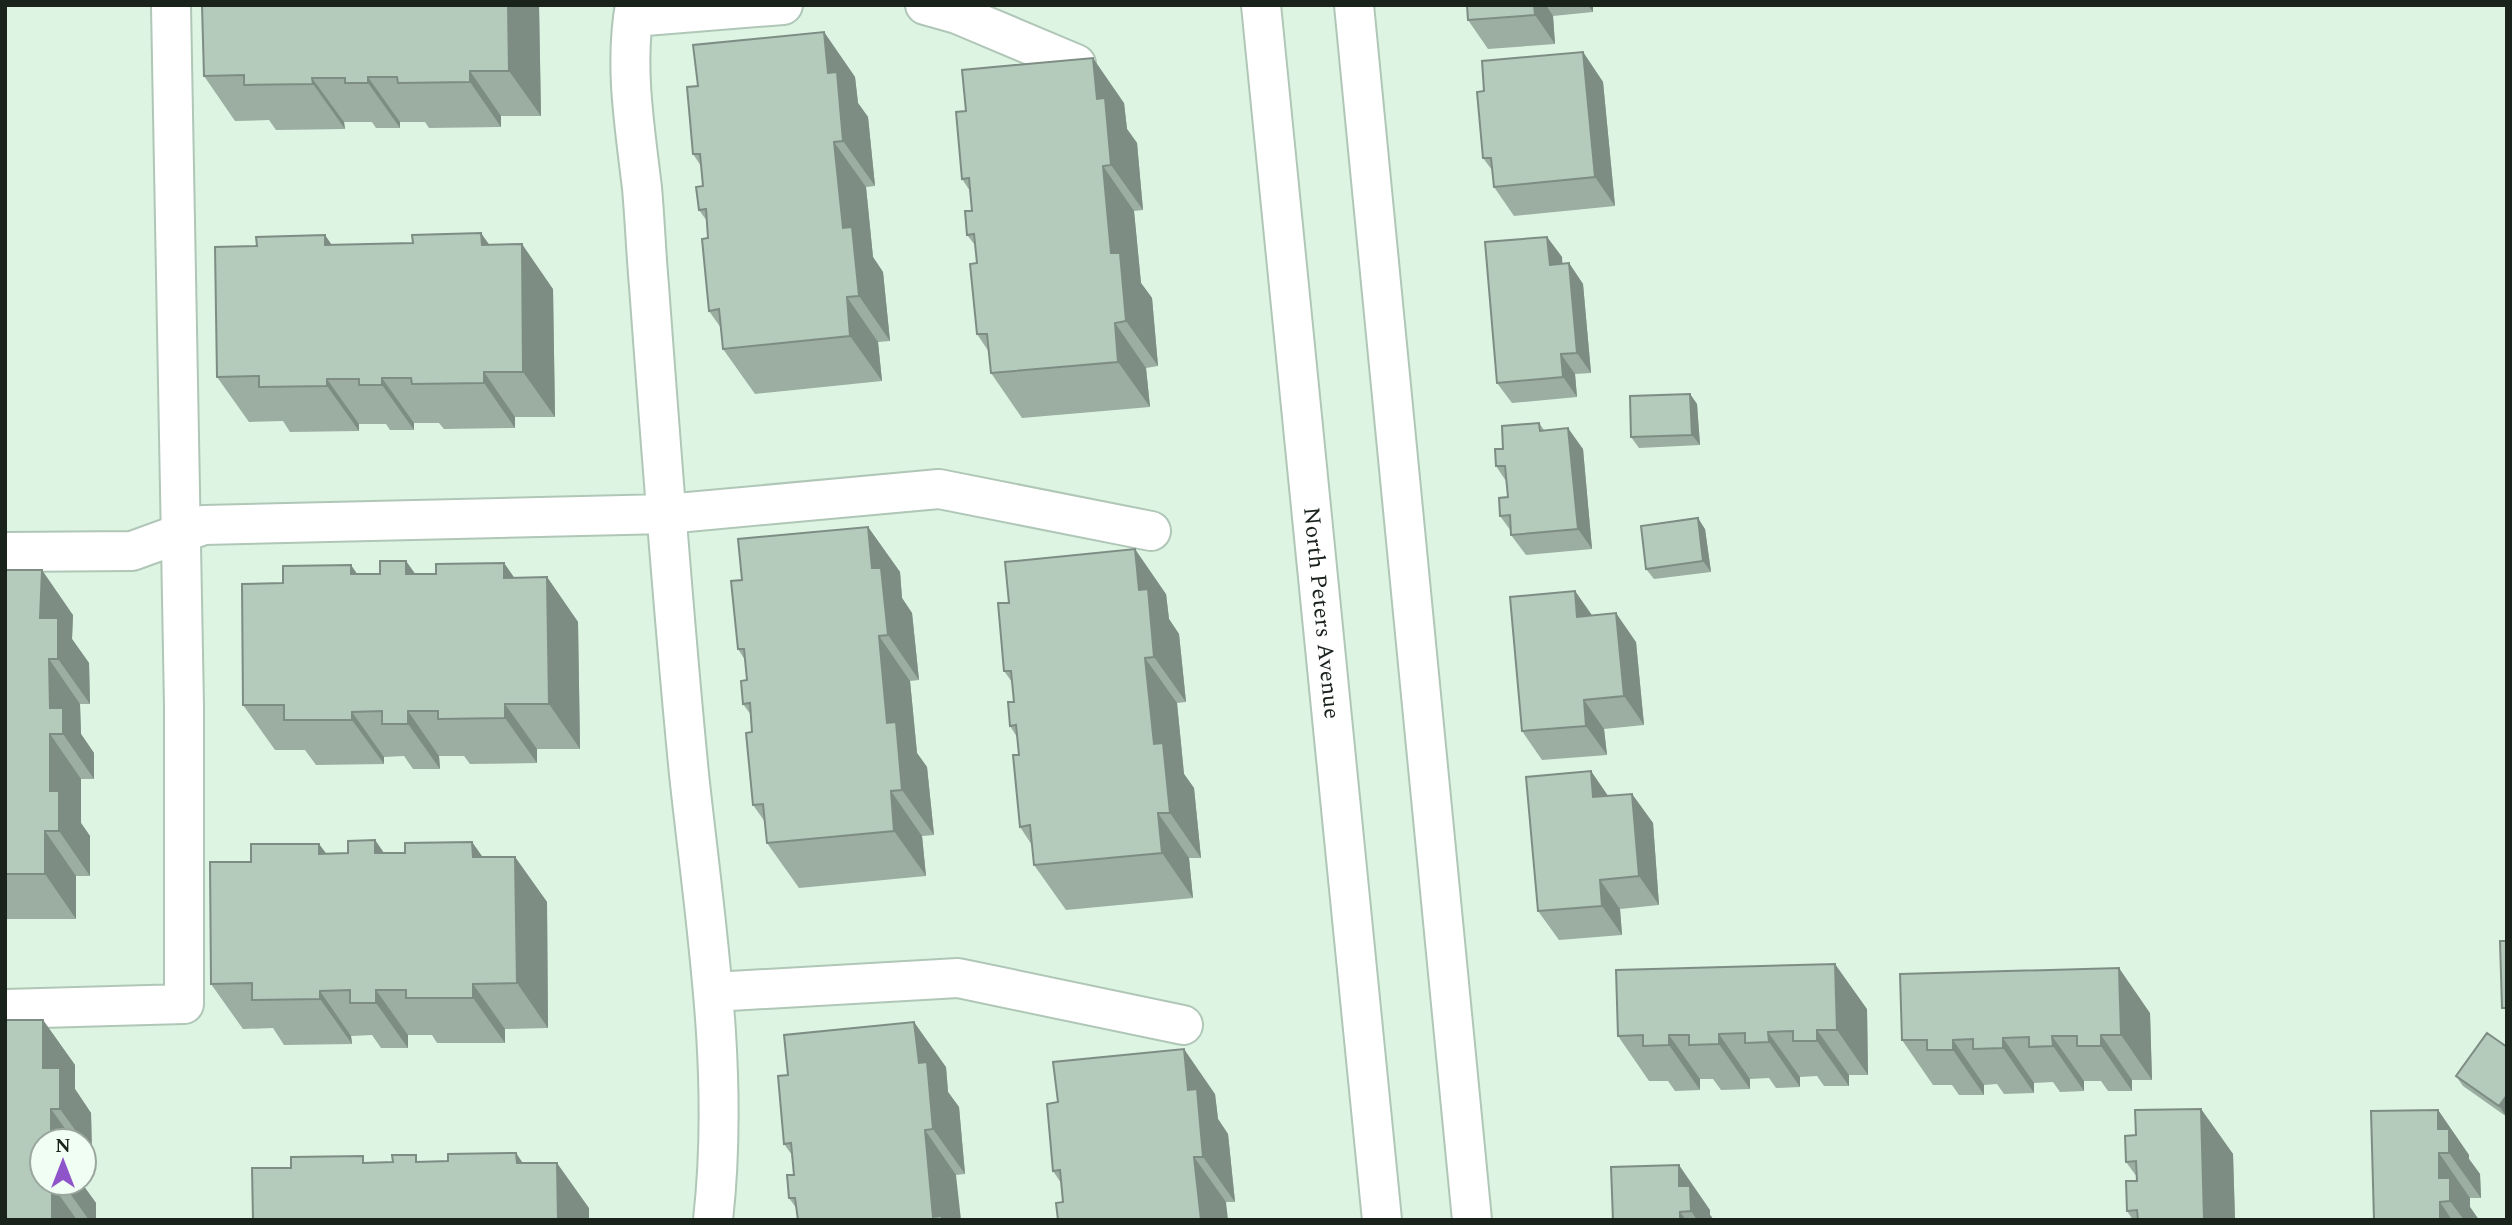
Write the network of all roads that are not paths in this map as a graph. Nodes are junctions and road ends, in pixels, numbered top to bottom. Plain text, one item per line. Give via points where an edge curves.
1 (783, 5) edge
2 (925, 5) edge
3 (1261, 5) edge
4 (1354, 5) edge
5 (172, 6) edge
6 (634, 11) edge
7 (1076, 64) edge
8 (666, 514) junction
9 (1151, 531) dead end
10 (181, 534) junction
11 (5, 552) edge
12 (713, 992) junction
13 (5, 1009) edge
14 (1183, 1025) dead end
15 (713, 1220) edge
16 (1382, 1220) edge
17 (1472, 1220) edge

1 - 6 main road
2 - 7 main road
3 - 16 main road, North Peters Avenue
4 - 17 main road
5 - 10 main road
6 - 8 main road via 631,85
8 - 9 main road via 939,489
8 - 10 main road via 204,526
8 - 12 main road
10 - 11 main road via 132,551
10 - 13 main road via 184,1004
12 - 14 main road via 958,978
12 - 15 main road via 720,1093

